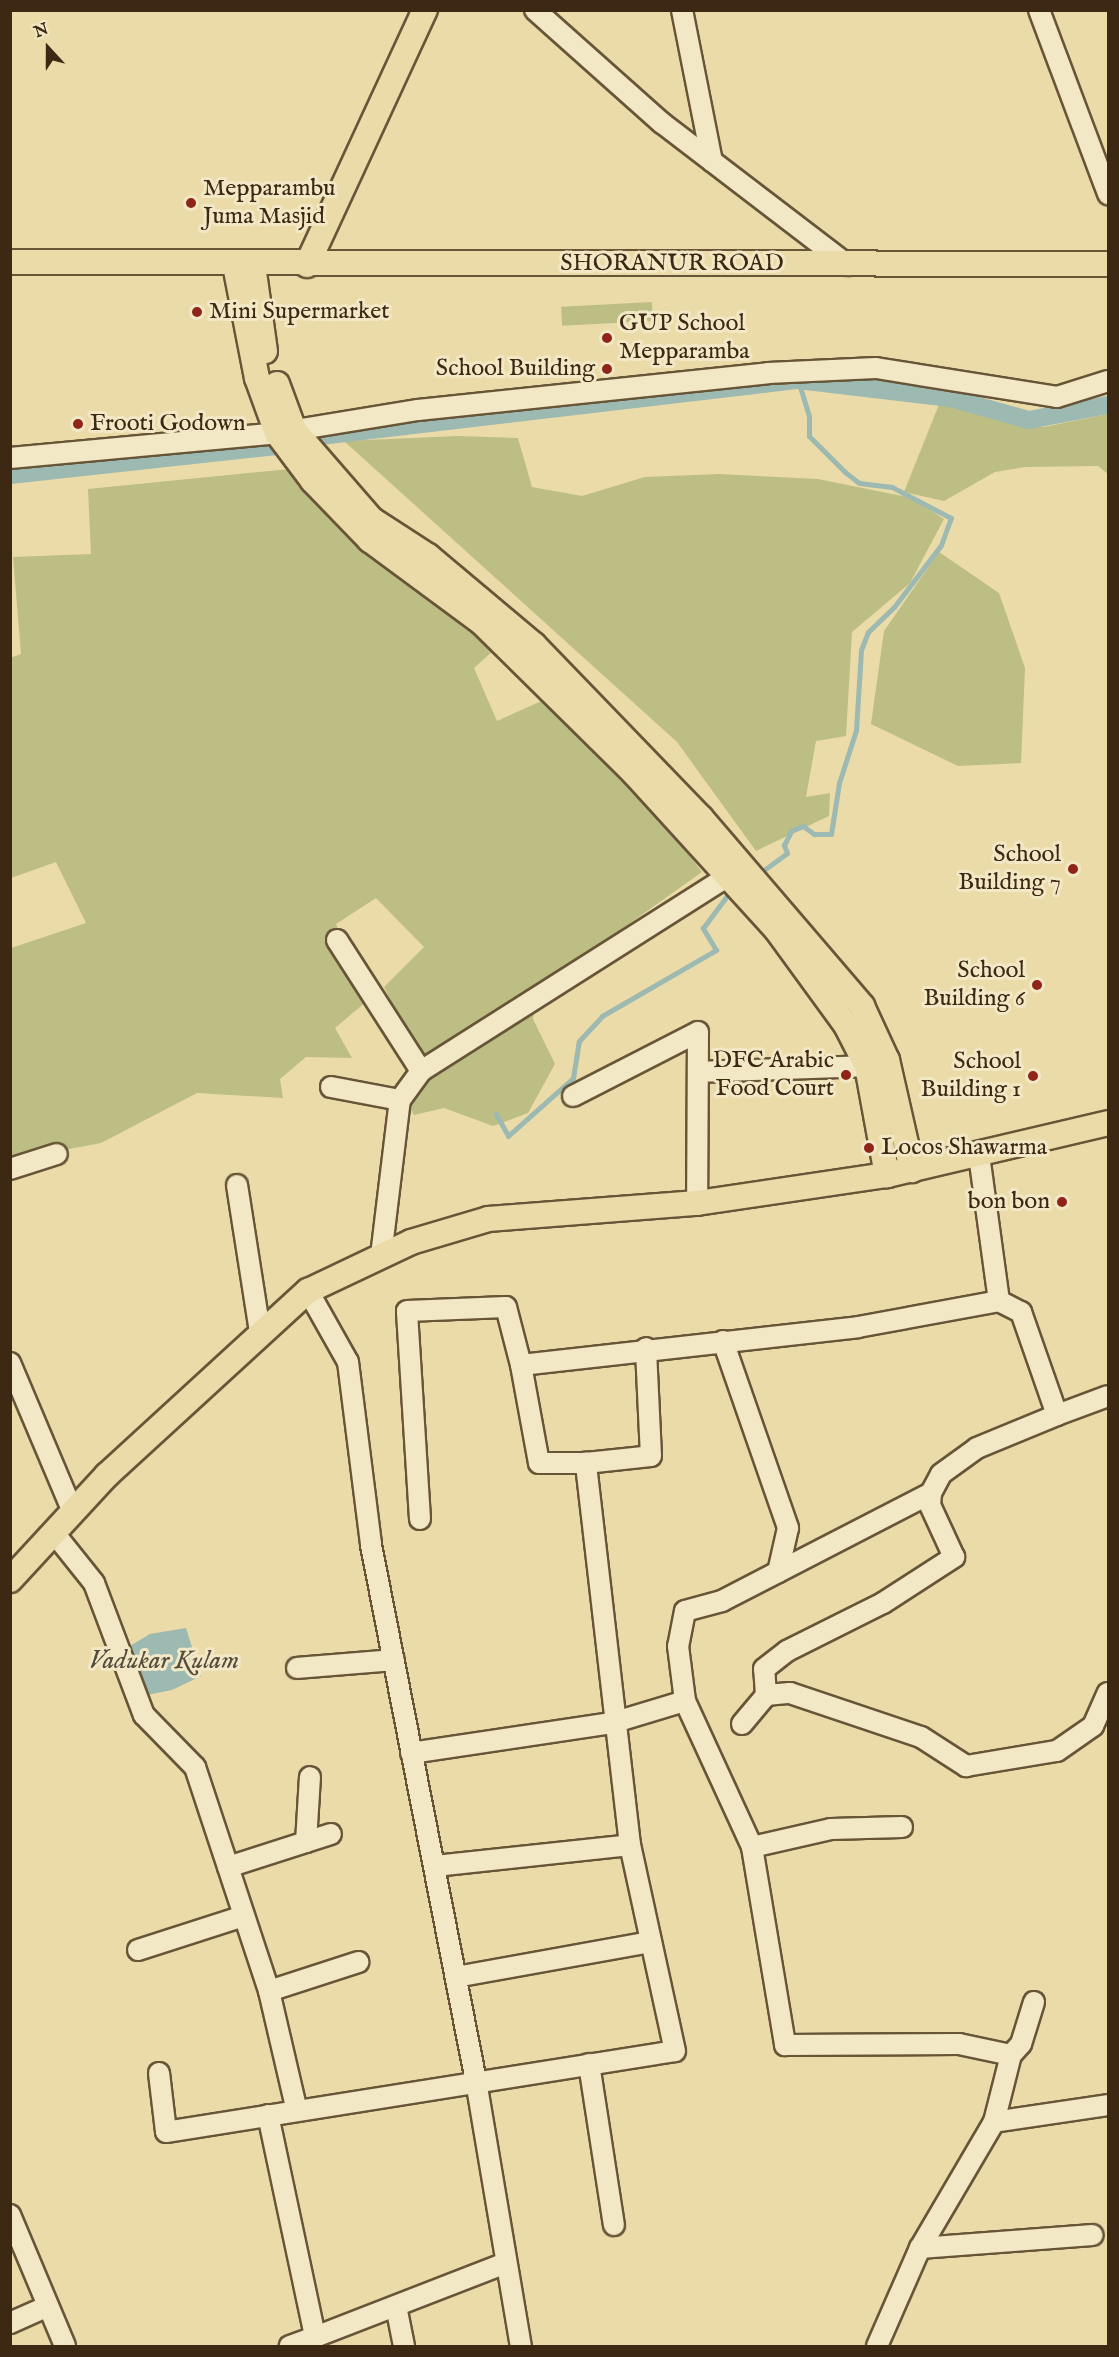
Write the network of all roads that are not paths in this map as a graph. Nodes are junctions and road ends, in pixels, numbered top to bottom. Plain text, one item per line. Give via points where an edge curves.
1 (425, 10) edge
2 (535, 10) edge
3 (682, 10) edge
4 (1039, 10) edge
5 (712, 161) junction
6 (1108, 194) edge
7 (10, 261) edge
8 (848, 264) junction
9 (1108, 264) edge
10 (244, 265) junction
11 (307, 265) junction
12 (1108, 381) edge
13 (286, 431) junction
14 (10, 458) edge
15 (728, 876) junction
16 (337, 940) dead end
17 (867, 1066) junction
18 (421, 1071) junction
19 (698, 1071) junction
20 (331, 1087) dead end
21 (573, 1096) dead end
22 (400, 1100) junction
23 (1108, 1124) edge
24 (57, 1154) dead end
25 (979, 1155) junction
26 (10, 1169) edge
27 (912, 1170) junction
28 (886, 1175) junction
29 (237, 1185) dead end
30 (697, 1203) junction
31 (381, 1256) junction
32 (308, 1291) junction
33 (999, 1301) junction
34 (260, 1332) junction
35 (723, 1341) junction
36 (646, 1348) junction
37 (10, 1362) edge
38 (521, 1365) junction
39 (1108, 1396) edge
40 (1057, 1415) junction
41 (585, 1463) junction
42 (931, 1493) junction
43 (73, 1512) junction
44 (420, 1519) dead end
45 (54, 1533) junction
46 (777, 1572) junction
47 (10, 1580) edge
48 (394, 1660) junction
49 (297, 1668) dead end
50 (1108, 1693) edge
51 (766, 1695) junction
52 (685, 1701) junction
53 (612, 1723) junction
54 (742, 1724) dead end
55 (411, 1753) junction
56 (310, 1777) dead end
57 (903, 1827) dead end
58 (331, 1834) dead end
59 (306, 1842) junction
60 (630, 1845) junction
61 (752, 1846) junction
62 (435, 1866) junction
63 (228, 1867) junction
64 (244, 1916) junction
65 (651, 1942) junction
66 (138, 1950) dead end
67 (358, 1962) dead end
68 (456, 1977) junction
69 (269, 1991) junction
70 (1034, 2002) dead end
71 (1011, 2055) junction
72 (589, 2064) junction
73 (159, 2073) dead end
74 (476, 2081) junction
75 (1108, 2105) edge
76 (297, 2111) junction
77 (268, 2115) junction
78 (994, 2122) junction
79 (10, 2216) edge
80 (614, 2225) dead end
81 (1093, 2235) dead end
82 (920, 2248) junction
83 (506, 2263) junction
84 (396, 2306) junction
85 (46, 2307) junction
86 (10, 2323) edge
87 (315, 2337) junction
88 (65, 2346) edge
89 (290, 2346) edge
90 (404, 2346) edge
91 (520, 2346) edge
92 (877, 2346) edge

1 - 11 main road
2 - 5 street
3 - 5 street
4 - 6 street
5 - 8 street
7 - 10 main road, SHORANUR ROAD
8 - 9 main road, SHORANUR ROAD
8 - 11 main road, SHORANUR ROAD
10 - 11 main road, SHORANUR ROAD
10 - 13 main road via 257,378
12 - 13 street via 1057,397 876,368 768,373 418,410
13 - 14 street
13 - 15 main road via 313,482 370,540 481,622 634,773
13 - 27 main road via 371,519 428,556 534,645 686,801 804,935 862,1006 887,1060
15 - 17 main road via 776,929 846,1025
15 - 18 street
16 - 18 street
17 - 19 street
17 - 28 main road
18 - 22 street
19 - 21 street via 698,1032
19 - 30 street
20 - 22 street
22 - 31 street
23 - 25 main road
24 - 26 street
25 - 27 main road
25 - 33 street
27 - 28 main road
28 - 30 main road
29 - 34 street
30 - 31 main road via 488,1220
31 - 32 main road
32 - 34 main road
32 - 48 street via 348,1362 371,1545
33 - 35 street via 858,1327
33 - 40 street via 1021,1312
34 - 43 main road
35 - 36 street
35 - 46 street via 788,1528
36 - 38 street
36 - 41 street via 651,1456
37 - 43 street
38 - 41 street via 539,1463
38 - 44 street via 506,1307 407,1311
39 - 40 street
40 - 42 street via 976,1448 940,1474
41 - 53 street
42 - 46 street
42 - 51 street via 930,1505 954,1557 883,1603 787,1651 764,1670
43 - 45 main road
45 - 47 main road
45 - 63 street via 94,1583 144,1715 195,1767
46 - 52 street via 722,1601 685,1611 678,1646
48 - 49 street
48 - 55 street
50 - 51 street via 1093,1726 1058,1751 966,1766 921,1737 849,1717 806,1697
51 - 54 street
52 - 53 street
52 - 61 street via 710,1745
53 - 55 street
53 - 60 street
55 - 62 street
56 - 59 street
57 - 61 street via 831,1829
58 - 59 street
59 - 63 street
60 - 62 street
60 - 65 street
61 - 71 street via 785,2045 959,2044
62 - 68 street
63 - 64 street
64 - 66 street
64 - 69 street
65 - 68 street
65 - 72 street via 675,2051
67 - 69 street
68 - 74 street
69 - 76 street
70 - 71 street via 1021,2044
71 - 78 street
72 - 74 street
72 - 80 street
73 - 77 street via 166,2132
74 - 76 street
74 - 83 street
75 - 78 street
76 - 77 street
77 - 87 street
78 - 82 street
79 - 85 street
81 - 82 street
82 - 92 street
83 - 84 street
83 - 91 street
84 - 87 street
84 - 90 street
85 - 86 street
85 - 88 street
87 - 89 street

